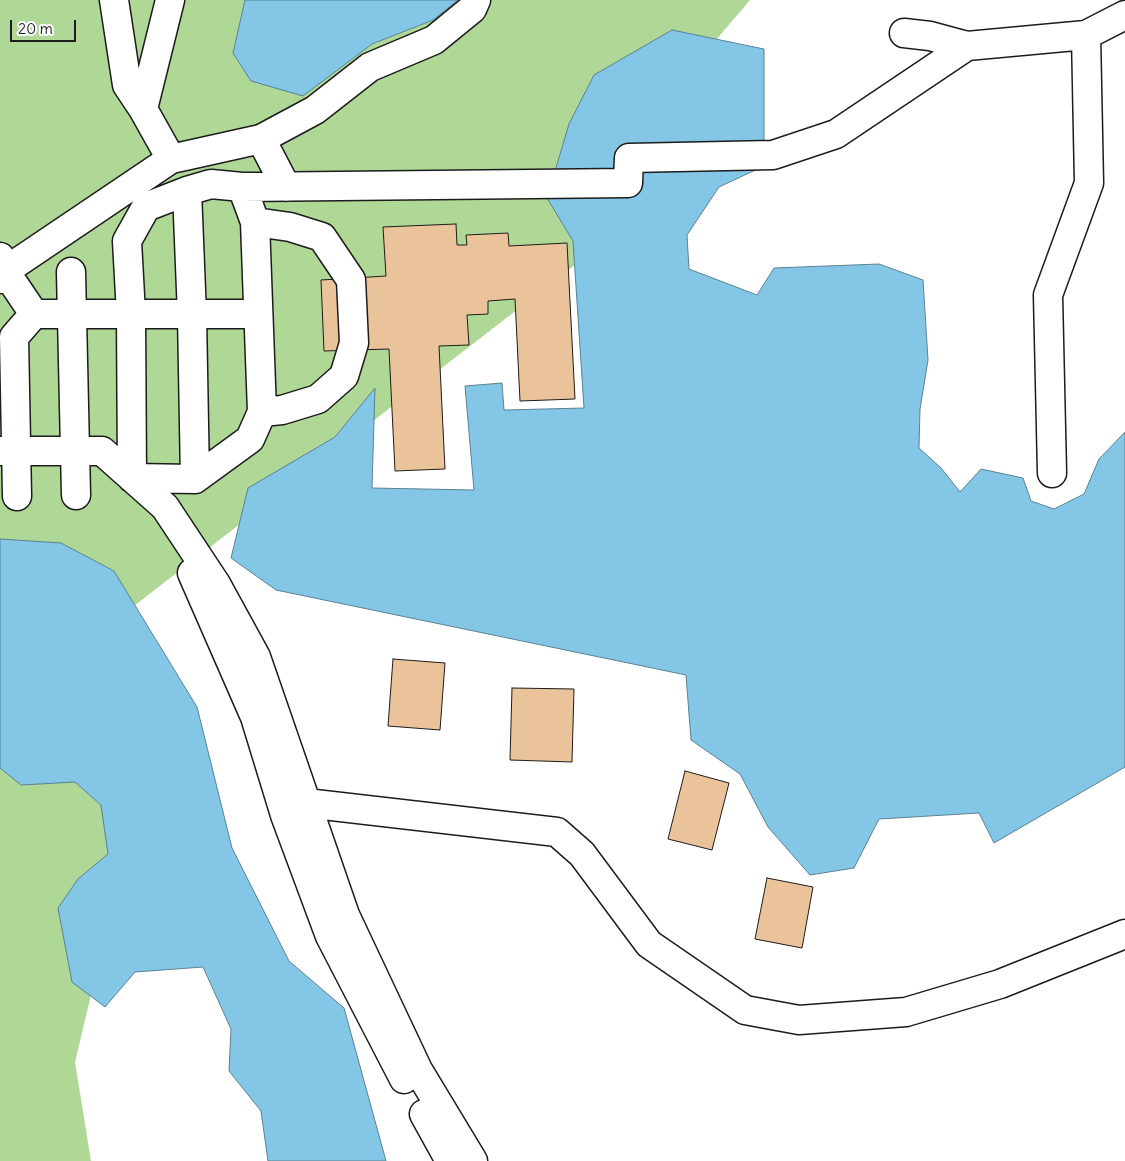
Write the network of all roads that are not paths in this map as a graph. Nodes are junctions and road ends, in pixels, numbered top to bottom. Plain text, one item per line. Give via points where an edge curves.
1 (114, 0) edge
2 (170, 0) edge
3 (476, 0) edge
4 (1125, 15) edge
5 (904, 33) dead end
6 (1086, 35) junction
7 (967, 46) junction
8 (144, 109) junction
9 (261, 140) junction
10 (171, 159) junction
11 (286, 187) junction
12 (242, 188) junction
13 (186, 190) junction
14 (255, 222) junction
15 (2, 269) edge
16 (71, 272) dead end
17 (34, 314) junction
18 (131, 314) junction
19 (258, 314) junction
20 (192, 315) junction
21 (72, 316) junction
22 (262, 412) junction
23 (8, 451) edge
24 (75, 451) junction
25 (1052, 473) dead end
26 (132, 478) junction
27 (195, 479) junction
28 (76, 495) dead end
29 (17, 496) dead end
30 (296, 809) junction
31 (1125, 934) edge
32 (450, 1161) edge
33 (473, 1161) edge

1 - 8 street via 127,85
2 - 8 street
3 - 9 street via 472,9 434,40 370,68 315,110
4 - 6 street
5 - 7 street
6 - 7 street
6 - 25 street via 1089,183 1048,295
7 - 11 street via 836,134 773,155 629,158 628,183
8 - 10 street
9 - 10 street
9 - 11 street
10 - 15 street
11 - 12 street
12 - 13 street via 211,184
12 - 14 street
13 - 18 street via 146,208 128,241
13 - 20 street
14 - 19 street
14 - 22 street via 290,227 322,237 351,280 354,343 344,376 318,399 282,410
15 - 17 street
16 - 21 street
17 - 21 street
17 - 23 street via 14,336
18 - 20 street
18 - 21 street
18 - 26 street
19 - 20 street
19 - 22 street
20 - 27 street
21 - 24 street
22 - 27 street via 250,439
23 - 24 street
23 - 29 street
24 - 26 street via 102,451
24 - 28 street
26 - 27 street
26 - 30 street via 165,507 216,584 256,657
30 - 31 street via 557,832 582,854 649,944 745,1010 799,1020 906,1012 1000,984
30 - 32 street via 330,936
30 - 33 street via 418,1070

